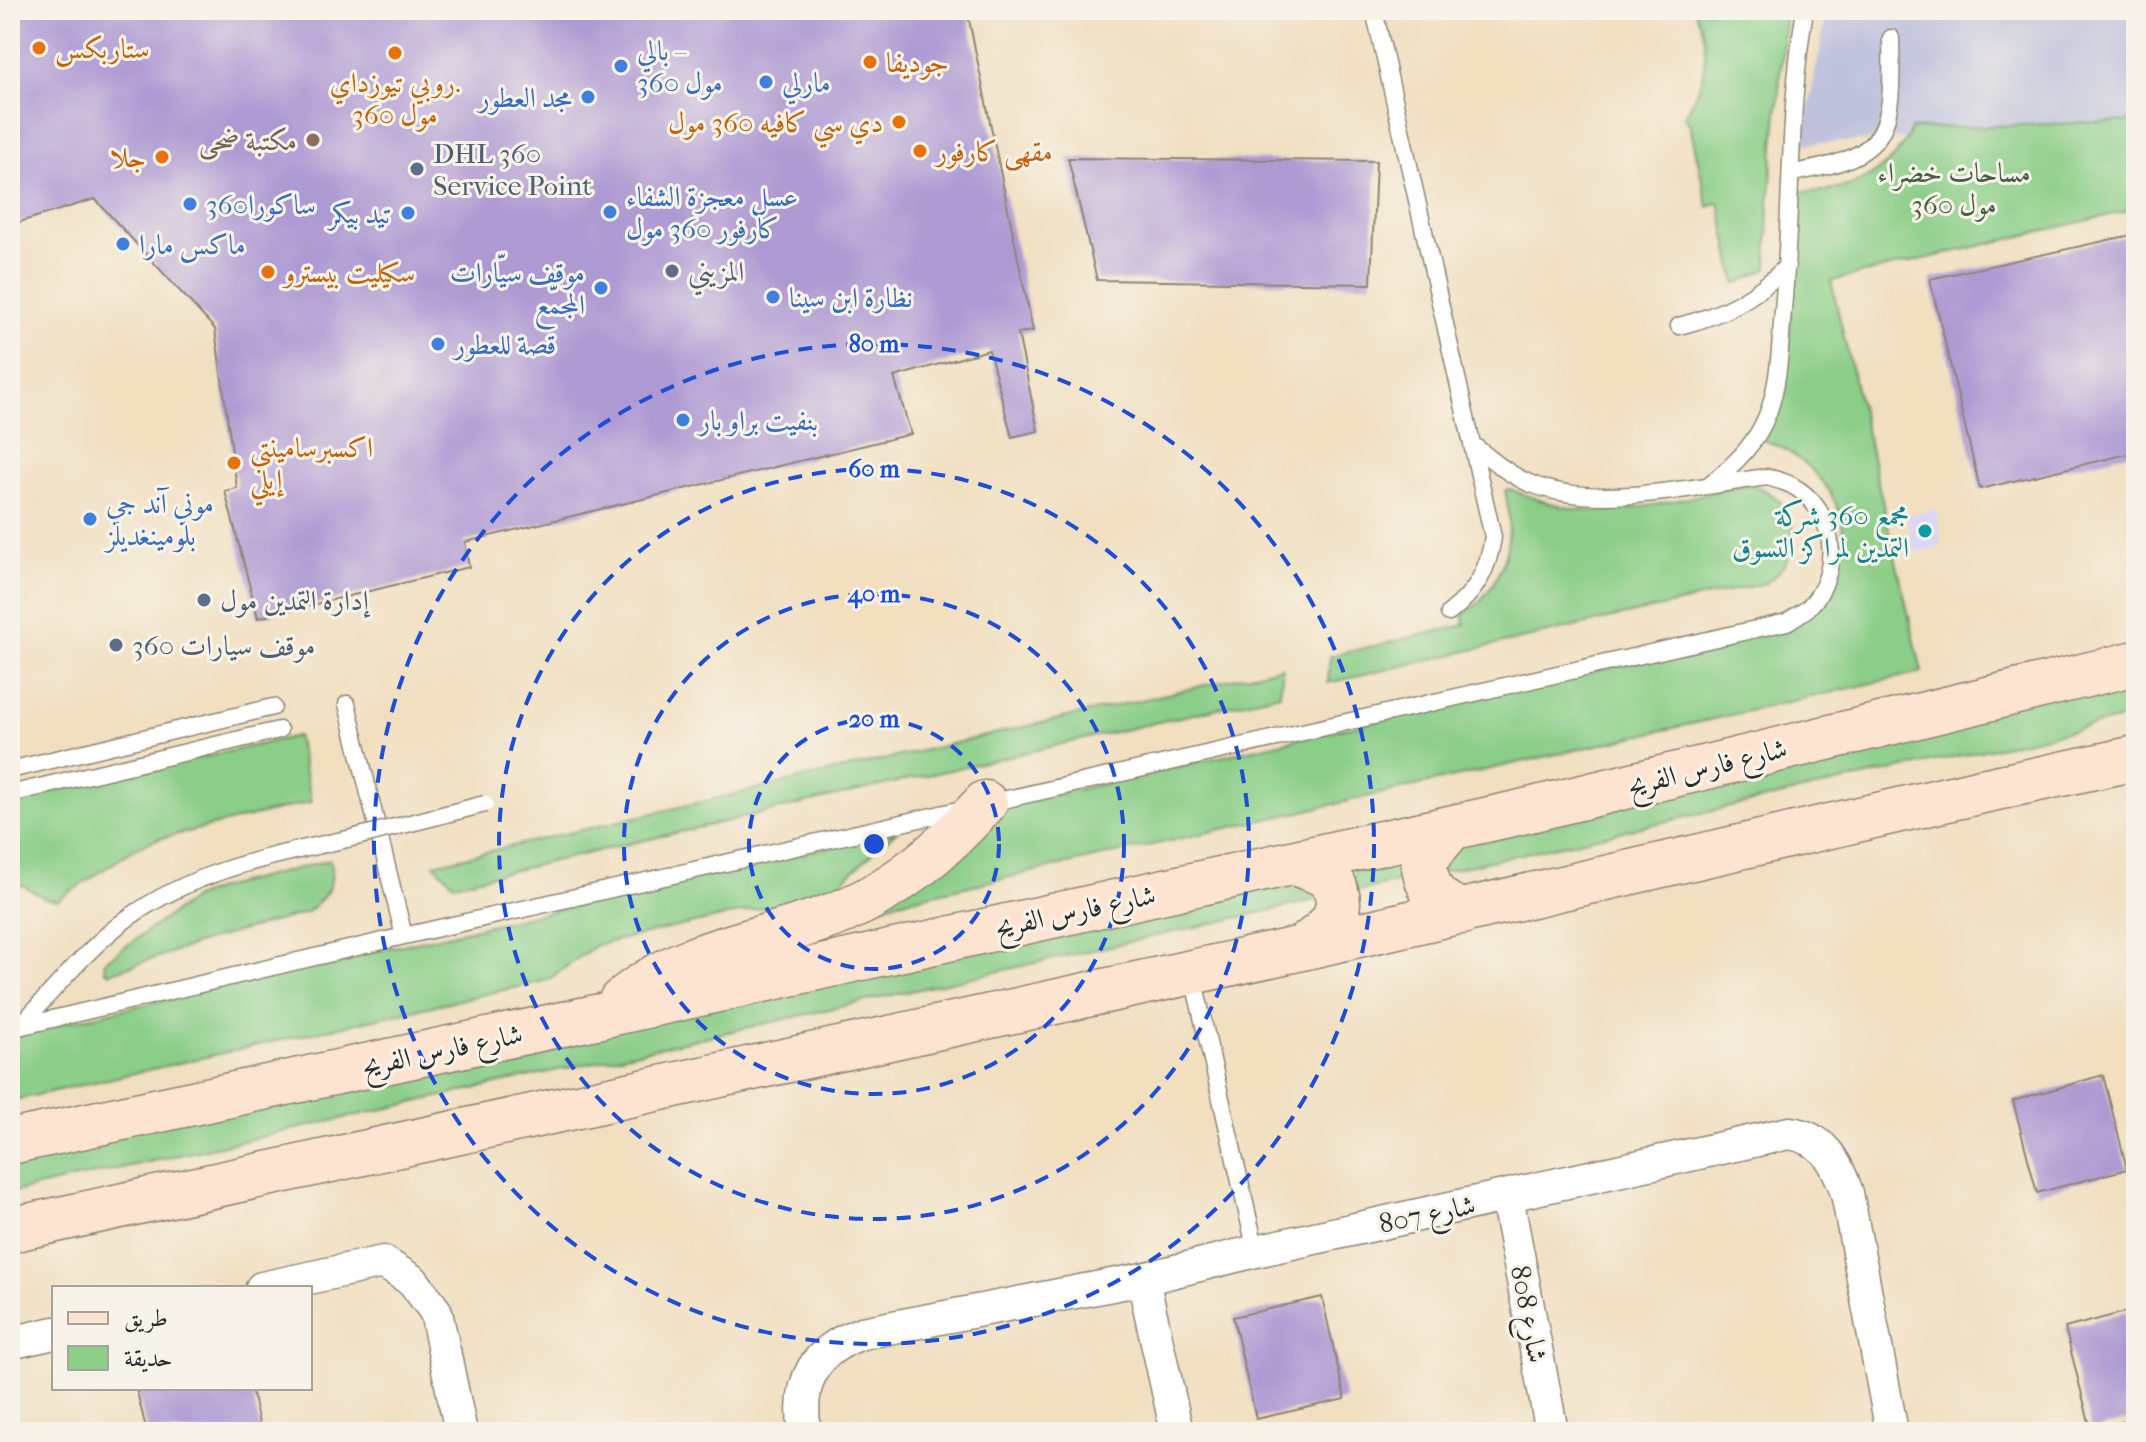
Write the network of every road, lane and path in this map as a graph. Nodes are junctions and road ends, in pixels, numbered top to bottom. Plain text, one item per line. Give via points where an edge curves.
1 (1374, 10) edge
2 (1805, 10) edge
3 (1891, 38) dead end
4 (1792, 173) junction
5 (1787, 266) junction
6 (1679, 326) dead end
7 (1473, 445) junction
8 (1709, 484) junction
9 (1449, 613) dead end
10 (2136, 663) edge
11 (347, 704) dead end
12 (273, 707) dead end
13 (279, 730) dead end
14 (2136, 758) edge
15 (10, 770) edge
16 (10, 794) edge
17 (985, 803) junction
18 (485, 804) dead end
19 (1451, 828) junction
20 (1295, 863) junction
21 (1462, 912) junction
22 (404, 936) junction
23 (1302, 948) junction
24 (1192, 973) junction
25 (605, 1015) junction
26 (15, 1028) edge
27 (10, 1142) edge
28 (1507, 1197) junction
29 (10, 1230) edge
30 (1256, 1251) junction
31 (1143, 1279) junction
32 (271, 1286) edge
33 (52, 1333) edge
34 (10, 1343) edge
35 (461, 1432) edge
36 (805, 1432) edge
37 (1177, 1432) edge
38 (1552, 1432) edge
39 (1892, 1432) edge

1 - 7 lane
2 - 4 lane
3 - 4 lane via 1888,122 1870,148 1832,166
4 - 5 lane
5 - 6 lane via 1727,311
5 - 8 lane via 1776,387 1767,416 1753,442
7 - 8 lane via 1528,483 1560,493 1604,497
7 - 9 lane via 1493,537 1481,580
8 - 17 lane via 1767,477 1810,498 1824,518 1831,566 1822,589 1787,622
10 - 19 street, شارع فارس الفريح
11 - 22 lane
12 - 15 lane
13 - 16 lane
14 - 21 street
17 - 22 lane
17 - 25 street via 921,865 884,890 844,911 679,965
18 - 26 lane, bridge via 222,869 156,899 98,942
19 - 20 street, شارع فارس الفريح
19 - 21 street via 1423,862 1428,887 1440,902
20 - 23 street via 1328,876 1339,902 1324,932
20 - 25 street, شارع فارس الفريح
21 - 23 street
22 - 26 lane
23 - 24 street
24 - 29 street
24 - 30 lane
25 - 27 street, شارع فارس الفريح
28 - 30 street, شارع 807
28 - 38 street, شارع 808
28 - 39 street, شارع 807 via 1789,1133 1817,1142 1840,1170 1847,1193
30 - 31 street, شارع 807
31 - 36 street, شارع 807 via 846,1339 830,1347 808,1378
31 - 37 street
32 - 35 street via 383,1262 413,1281 436,1312
33 - 34 street

